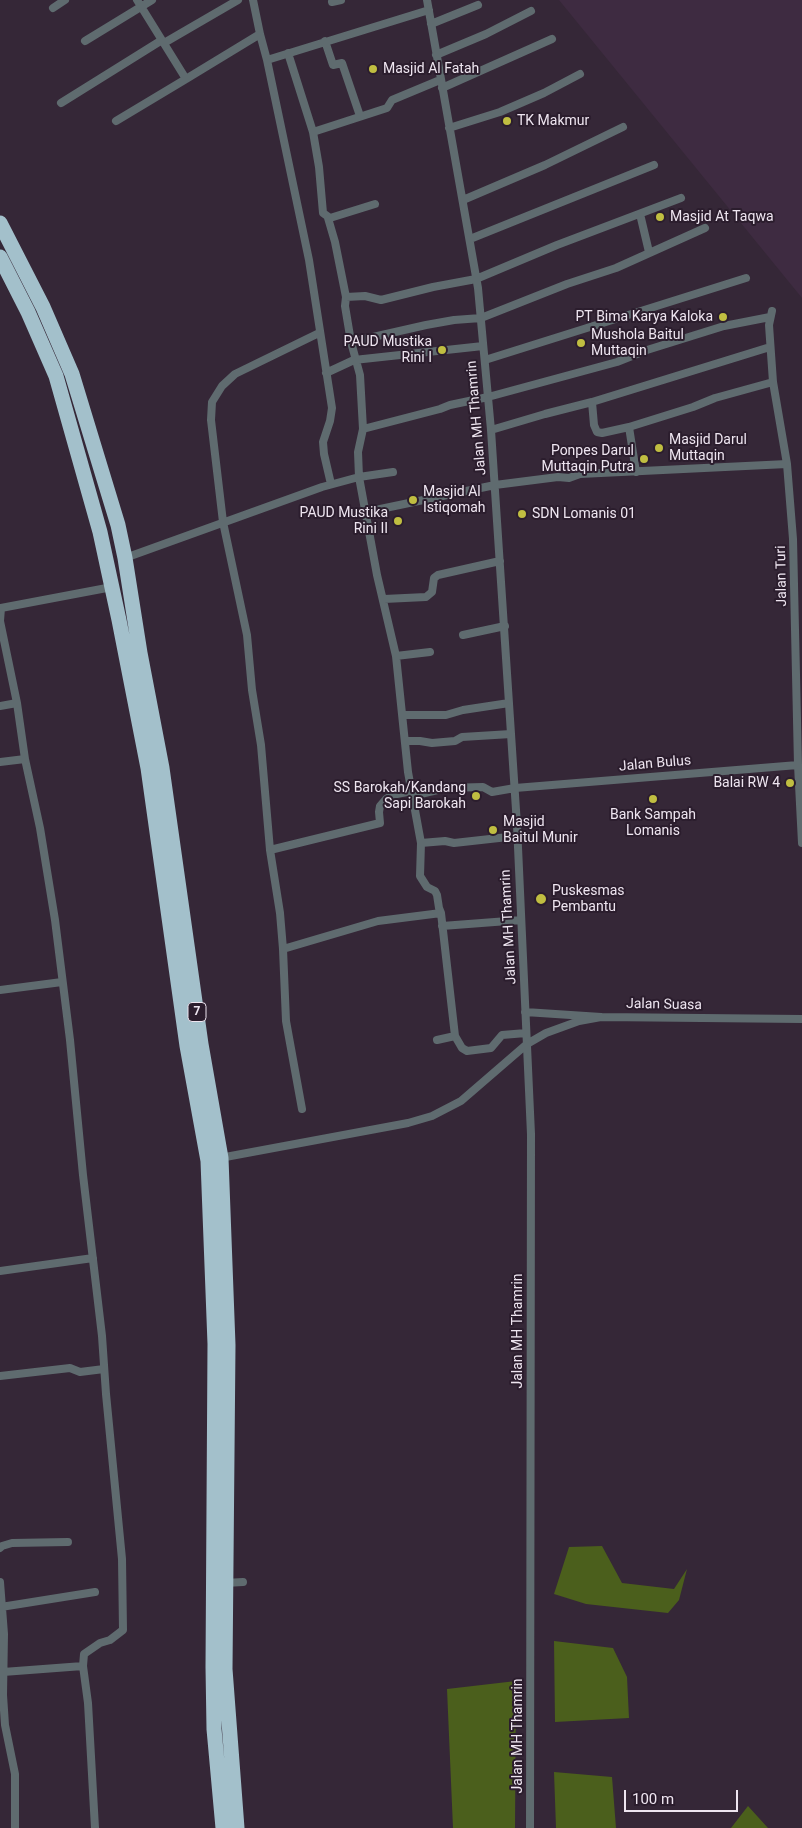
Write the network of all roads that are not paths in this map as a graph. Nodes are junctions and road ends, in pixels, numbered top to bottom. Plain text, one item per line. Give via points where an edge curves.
1 (65, 0) edge
2 (152, 0) edge
3 (238, 0) edge
4 (253, 0) edge
5 (341, 0) edge
6 (427, 0) edge
7 (332, 2) dead end
8 (139, 3) edge
9 (478, 5) dead end
10 (53, 8) dead end
11 (429, 10) junction
12 (531, 12) dead end
13 (431, 24) junction
14 (260, 34) junction
15 (552, 39) dead end
16 (85, 41) dead end
17 (163, 41) junction
18 (325, 41) junction
19 (288, 53) junction
20 (436, 55) junction
21 (267, 60) junction
22 (580, 74) dead end
23 (186, 79) junction
24 (441, 84) junction
25 (61, 103) dead end
26 (360, 116) junction
27 (116, 121) dead end
28 (623, 127) dead end
29 (450, 128) junction
30 (313, 132) junction
31 (654, 165) dead end
32 (681, 198) dead end
33 (463, 200) junction
34 (375, 204) dead end
35 (640, 214) junction
36 (328, 218) junction
37 (0, 224) edge
38 (705, 228) dead end
39 (470, 239) junction
40 (649, 252) junction
41 (0, 258) edge
42 (746, 278) dead end
43 (476, 279) junction
44 (346, 296) junction
45 (481, 318) junction
46 (319, 333) junction
47 (351, 342) junction
48 (483, 346) junction
49 (770, 348) junction
50 (354, 360) junction
51 (485, 360) junction
52 (326, 373) junction
53 (772, 382) junction
54 (488, 397) junction
55 (592, 402) junction
56 (628, 427) junction
57 (363, 429) junction
58 (491, 430) junction
59 (91, 438) junction
60 (76, 442) junction
61 (787, 464) junction
62 (394, 472) dead end
63 (636, 472) junction
64 (359, 477) junction
65 (331, 484) junction
66 (494, 485) junction
67 (366, 512) junction
68 (223, 522) junction
69 (118, 525) junction
70 (100, 532) junction
71 (125, 558) junction
72 (500, 561) junction
73 (112, 587) junction
74 (384, 599) junction
75 (135, 616) junction
76 (119, 620) junction
77 (504, 626) junction
78 (463, 636) dead end
79 (799, 642) edge
80 (430, 652) dead end
81 (396, 656) junction
82 (17, 703) junction
83 (509, 703) junction
84 (0, 706) edge
85 (403, 715) junction
86 (511, 734) junction
87 (405, 741) junction
88 (800, 741) edge
89 (25, 759) junction
90 (0, 762) edge
91 (798, 765) junction
92 (515, 788) junction
93 (412, 793) junction
94 (801, 793) edge
95 (517, 836) junction
96 (421, 843) junction
97 (802, 843) edge
98 (270, 850) junction
99 (173, 897) junction
100 (441, 913) junction
101 (521, 920) junction
102 (442, 926) junction
103 (283, 949) junction
104 (62, 982) junction
105 (0, 990) edge
106 (525, 1012) junction
107 (601, 1017) junction
108 (802, 1019) edge
109 (526, 1033) junction
110 (455, 1036) junction
111 (438, 1040) dead end
112 (527, 1044) junction
113 (302, 1109) dead end
114 (215, 1159) junction
115 (93, 1258) junction
116 (0, 1270) edge
117 (104, 1369) junction
118 (0, 1376) edge
119 (68, 1542) dead end
120 (0, 1548) edge
121 (0, 1582) edge
122 (243, 1582) dead end
123 (220, 1583) junction
124 (95, 1592) dead end
125 (1, 1607) edge
126 (2, 1635) edge
127 (83, 1666) junction
128 (3, 1672) junction
129 (2, 1695) edge
130 (15, 1828) edge
131 (95, 1828) edge
132 (223, 1828) edge
133 (237, 1828) edge
134 (530, 1828) edge

1 - 10 street
2 - 8 street
3 - 17 street
4 - 14 street
5 - 7 street
6 - 11 street, Jalan MH Thamrin
8 - 16 street
8 - 17 street
9 - 13 street
11 - 13 street, Jalan MH Thamrin
11 - 18 street
12 - 20 street
13 - 20 street, Jalan MH Thamrin
14 - 21 street
14 - 23 street
15 - 24 street
17 - 23 street
17 - 25 street
18 - 19 street
18 - 26 street via 333,65 342,63
19 - 21 street
19 - 30 street
20 - 24 street, Jalan MH Thamrin
21 - 46 street via 302,222
22 - 29 street via 500,112
23 - 27 street
24 - 26 street
24 - 29 street, Jalan MH Thamrin
26 - 30 street
28 - 33 street via 546,165
29 - 33 street, Jalan MH Thamrin
30 - 36 street via 323,213
31 - 39 street
32 - 35 street
33 - 39 street, Jalan MH Thamrin
34 - 36 street
35 - 40 street
35 - 43 street
36 - 44 street
37 - 59 highway, 7 via 57,337
38 - 40 street
39 - 43 street, Jalan MH Thamrin
40 - 45 street via 616,268
41 - 60 highway, 7 via 56,376
42 - 51 street
43 - 44 street via 381,300
43 - 45 street, Jalan MH Thamrin
44 - 47 street
45 - 47 street via 445,321
45 - 48 street, Jalan MH Thamrin
46 - 52 street
46 - 68 street via 238,372 222,386 212,402 212,434
47 - 50 street
48 - 50 street
48 - 51 street, Jalan MH Thamrin
49 - 53 street, Jalan Turi
49 - 54 street, Jalan Turi via 771,314 724,326 617,362
49 - 55 street
50 - 52 street
50 - 57 street via 360,382
51 - 54 street, Jalan MH Thamrin
52 - 65 street via 332,408 323,442
53 - 56 street
53 - 61 street, Jalan Turi
54 - 57 street via 450,404
54 - 58 street, Jalan MH Thamrin
55 - 56 street via 597,432
55 - 58 street
56 - 63 street
57 - 64 street via 358,452
58 - 66 street, Jalan MH Thamrin
59 - 60 highway
59 - 69 highway, 7
60 - 70 highway, 7
61 - 63 street
61 - 79 street, Jalan Turi
62 - 64 street
63 - 66 street via 580,474 569,478
64 - 65 street
64 - 67 street
65 - 68 street
66 - 67 street
66 - 72 street, Jalan MH Thamrin
67 - 74 street
68 - 71 street
68 - 98 street via 247,635
69 - 70 highway
69 - 71 highway, 7
70 - 73 highway, 7
71 - 75 highway, 7
72 - 74 street via 438,575 434,578 432,592 426,597
72 - 77 street, Jalan MH Thamrin
73 - 76 highway, 7
73 - 82 street via 1,608 0,621
74 - 81 street
75 - 76 highway
75 - 99 highway, 7 via 162,768
76 - 99 highway, 7
77 - 78 street
77 - 83 street, Jalan MH Thamrin
79 - 88 street, Jalan Turi
80 - 81 street
81 - 85 street
82 - 84 street
82 - 89 street
83 - 85 street via 446,715
83 - 86 street, Jalan MH Thamrin
85 - 87 street
86 - 87 street via 462,737 456,741 432,743
86 - 92 street, Jalan MH Thamrin
87 - 93 street
88 - 91 street, Jalan Turi
89 - 90 street
89 - 104 street via 49,878
91 - 92 street, Jalan Bulus
91 - 94 street, Jalan Turi
92 - 93 street, Jalan Bulus via 492,792 483,787 446,788
92 - 95 street, Jalan MH Thamrin
93 - 96 street
93 - 98 street, Jalan Bulus via 392,795 386,799 380,806 380,823
94 - 97 street, Jalan Turi
95 - 96 street
95 - 101 street, Jalan MH Thamrin
96 - 100 street via 420,878 435,891
98 - 103 street
99 - 114 highway, 7 via 187,1046
100 - 102 street
100 - 103 street via 378,921
101 - 102 street
101 - 106 street, Jalan MH Thamrin
102 - 110 street
103 - 113 street via 286,1021
104 - 105 street
104 - 115 street
106 - 107 street, Jalan Suasa
106 - 109 street, Jalan MH Thamrin
107 - 108 street, Jalan Suasa
107 - 112 street via 563,1026
109 - 110 street via 505,1034 490,1048 467,1051
109 - 112 street, Jalan MH Thamrin
110 - 111 street
112 - 114 street via 461,1101 432,1116
112 - 134 street, Jalan MH Thamrin via 531,1134
114 - 123 highway, 7
115 - 116 street
115 - 117 street
117 - 118 street via 80,1372 70,1368
117 - 127 street via 122,1559 123,1630 84,1654
119 - 120 street via 12,1543
121 - 125 street
122 - 123 street
123 - 132 highway, 7 via 214,1729
123 - 133 highway, 7
124 - 125 street
125 - 126 street
126 - 128 street
127 - 128 street
127 - 131 street
128 - 129 street
129 - 130 street via 15,1774

